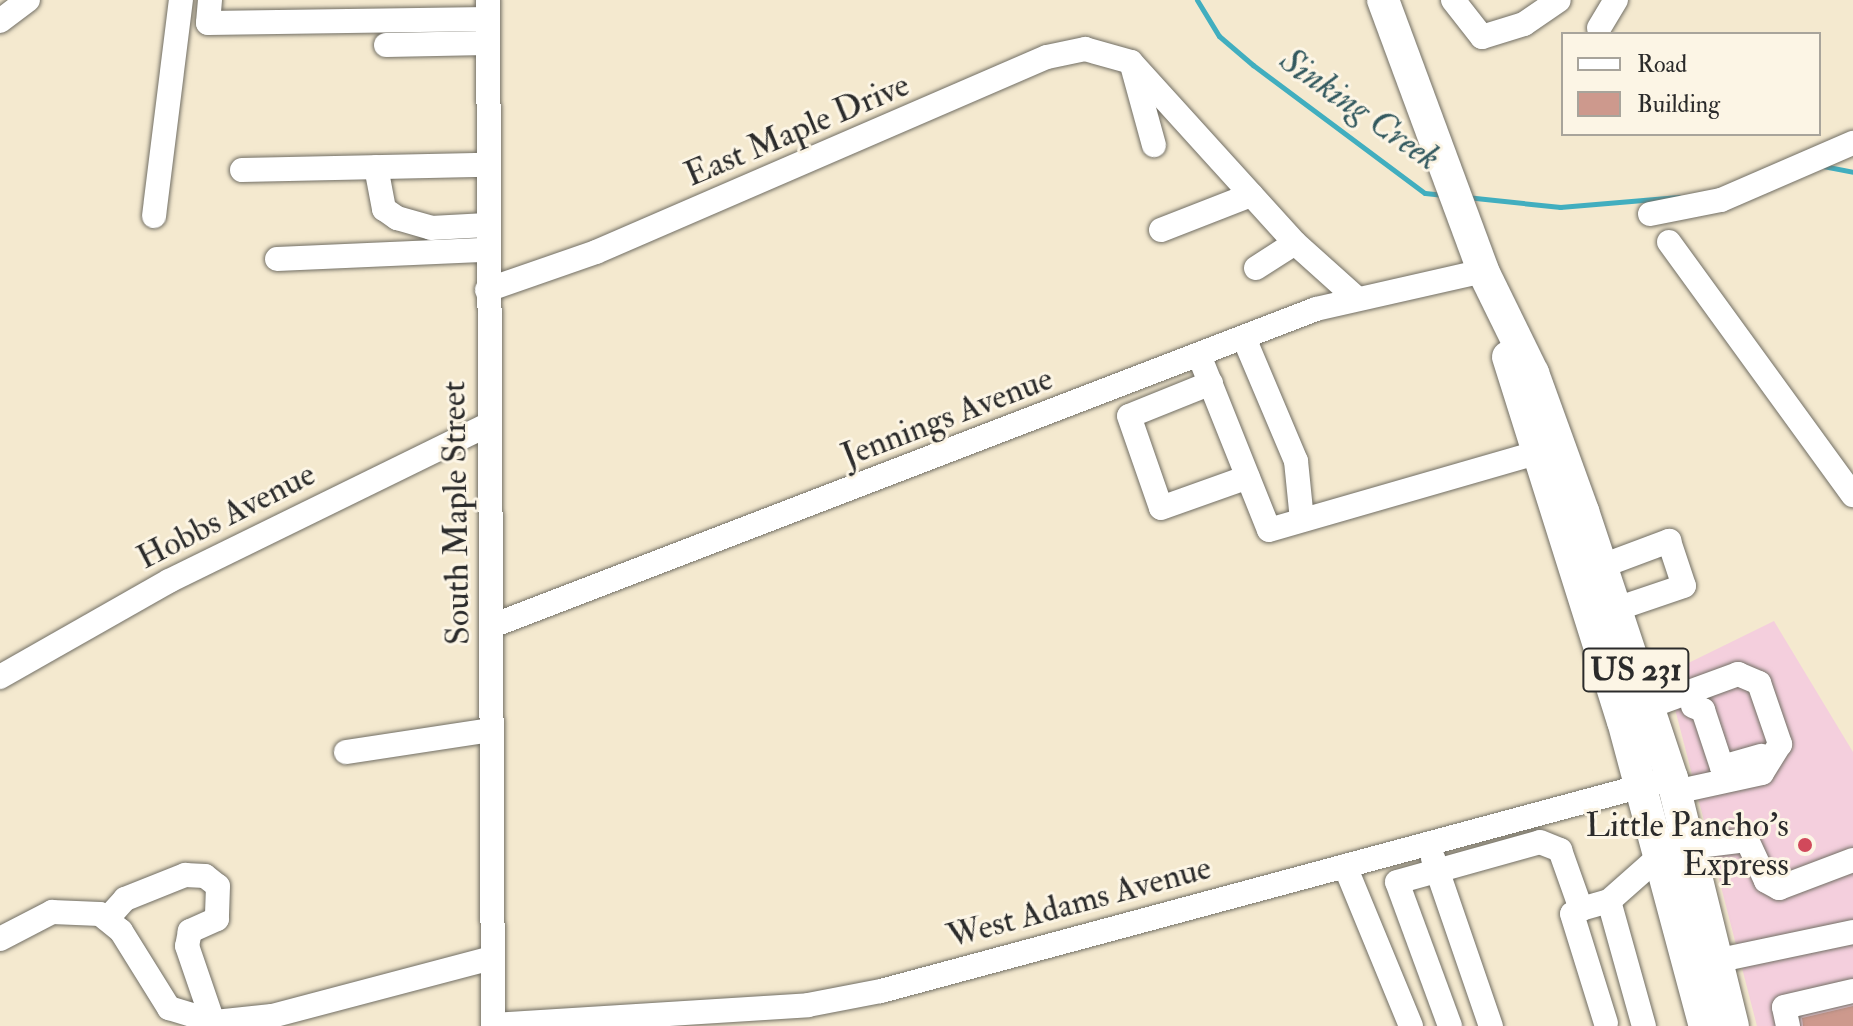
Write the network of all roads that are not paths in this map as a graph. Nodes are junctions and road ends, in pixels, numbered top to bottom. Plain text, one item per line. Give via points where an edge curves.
1 (28, 0) edge
2 (181, 0) edge
3 (210, 0) edge
4 (1383, 0) edge
5 (1453, 0) edge
6 (1559, 0) edge
7 (1616, 0) edge
8 (444, 10) edge
9 (0, 21) edge
10 (488, 21) edge
11 (1599, 28) dead end
12 (386, 45) dead end
13 (1131, 62) junction
14 (1853, 143) edge
15 (1154, 145) dead end
16 (487, 165) junction
17 (376, 167) junction
18 (242, 170) dead end
19 (1251, 195) junction
20 (1650, 214) dead end
21 (154, 216) dead end
22 (487, 225) junction
23 (1161, 230) dead end
24 (1669, 242) dead end
25 (1295, 243) junction
26 (487, 250) junction
27 (1478, 258) junction
28 (277, 259) dead end
29 (1256, 268) dead end
30 (487, 290) junction
31 (1354, 296) junction
32 (1505, 326) junction
33 (1244, 338) junction
34 (1199, 355) junction
35 (1211, 383) junction
36 (488, 425) junction
37 (1536, 453) junction
38 (1248, 477) junction
39 (1853, 495) edge
40 (1302, 520) junction
41 (1602, 566) junction
42 (1616, 609) junction
43 (492, 626) junction
44 (0, 677) edge
45 (1761, 688) junction
46 (1691, 700) junction
47 (1648, 707) junction
48 (491, 730) junction
49 (346, 752) dead end
50 (1717, 781) junction
51 (1663, 785) junction
52 (1530, 816) junction
53 (1540, 842) junction
54 (1428, 844) junction
55 (1676, 851) junction
56 (1853, 860) edge
57 (1345, 866) junction
58 (1437, 871) junction
59 (1397, 882) junction
60 (1356, 894) junction
61 (1609, 901) junction
62 (1581, 909) junction
63 (107, 919) junction
64 (1853, 932) edge
65 (0, 939) edge
66 (492, 958) junction
67 (1720, 960) junction
68 (1853, 991) edge
69 (213, 1022) junction
70 (493, 1025) edge
71 (1601, 1025) edge
72 (1722, 1025) edge
73 (1411, 1026) edge
74 (1450, 1026) edge
75 (1491, 1026) edge
76 (1644, 1026) edge
77 (1788, 1026) edge

1 - 9 street
2 - 21 street
3 - 8 street via 208,23
4 - 27 main road, US 231 via 1426,105
5 - 6 street via 1465,25 1482,37 1524,24
7 - 11 street
8 - 10 street
10 - 12 street
10 - 16 street, South Maple Street
13 - 15 street
13 - 19 street
13 - 30 street, East Maple Drive via 1085,49 1047,57 596,252
14 - 20 street via 1721,200
16 - 17 street
16 - 22 street, South Maple Street
17 - 18 street
17 - 22 street via 384,209 397,218 431,228
19 - 23 street
19 - 25 street
22 - 26 street, South Maple Street
24 - 39 street
25 - 29 street
25 - 31 street
26 - 28 street
26 - 30 street, South Maple Street
27 - 31 street, Jennings Avenue via 1428,279
27 - 32 main road, US 231
30 - 36 street, South Maple Street
31 - 33 street, Jennings Avenue
32 - 37 main road, US 231 via 1510,372
32 - 41 main road, US 231 via 1533,373
33 - 34 street, Jennings Avenue
33 - 40 street via 1296,461
34 - 35 street
34 - 43 street, Jennings Avenue
35 - 38 street
35 - 38 street via 1129,416 1161,508
36 - 43 street, South Maple Street
36 - 44 street, Hobbs Avenue via 169,581
37 - 40 street
37 - 51 main road, US 231
38 - 40 street via 1269,530
41 - 42 main road, US 231
41 - 42 street via 1669,541 1684,586
42 - 47 main road, US 231
43 - 48 street, South Maple Street
45 - 46 street via 1738,674
45 - 46 street via 1755,700 1768,749 1747,765 1722,767 1703,710
45 - 50 street, West Adams Avenue via 1780,744 1762,773 1726,786
46 - 47 street
46 - 50 street
47 - 51 main road, US 231
48 - 49 street
48 - 66 street, South Maple Street
50 - 51 street, West Adams Avenue
51 - 52 street, West Adams Avenue
51 - 55 main road, US 231
52 - 53 street
52 - 54 street, West Adams Avenue
53 - 58 street
53 - 62 street via 1560,850
54 - 57 street, West Adams Avenue
54 - 58 street
55 - 56 street via 1747,840 1766,881 1779,888
55 - 61 street
55 - 67 main road, US 231
55 - 72 main road, US 231
57 - 60 street
57 - 70 street, West Adams Avenue via 824,1002
58 - 59 street
58 - 75 street
59 - 60 street
59 - 74 street
60 - 73 street
61 - 62 street
61 - 76 street
62 - 71 street via 1572,914
63 - 65 street via 69,908
63 - 69 street via 169,1008
63 - 69 street via 113,906 161,884 205,876 218,886 217,919 190,931 187,946
64 - 67 street
66 - 69 street via 272,1016
66 - 70 street, South Maple Street
67 - 72 main road, US 231
68 - 77 street via 1784,1007

